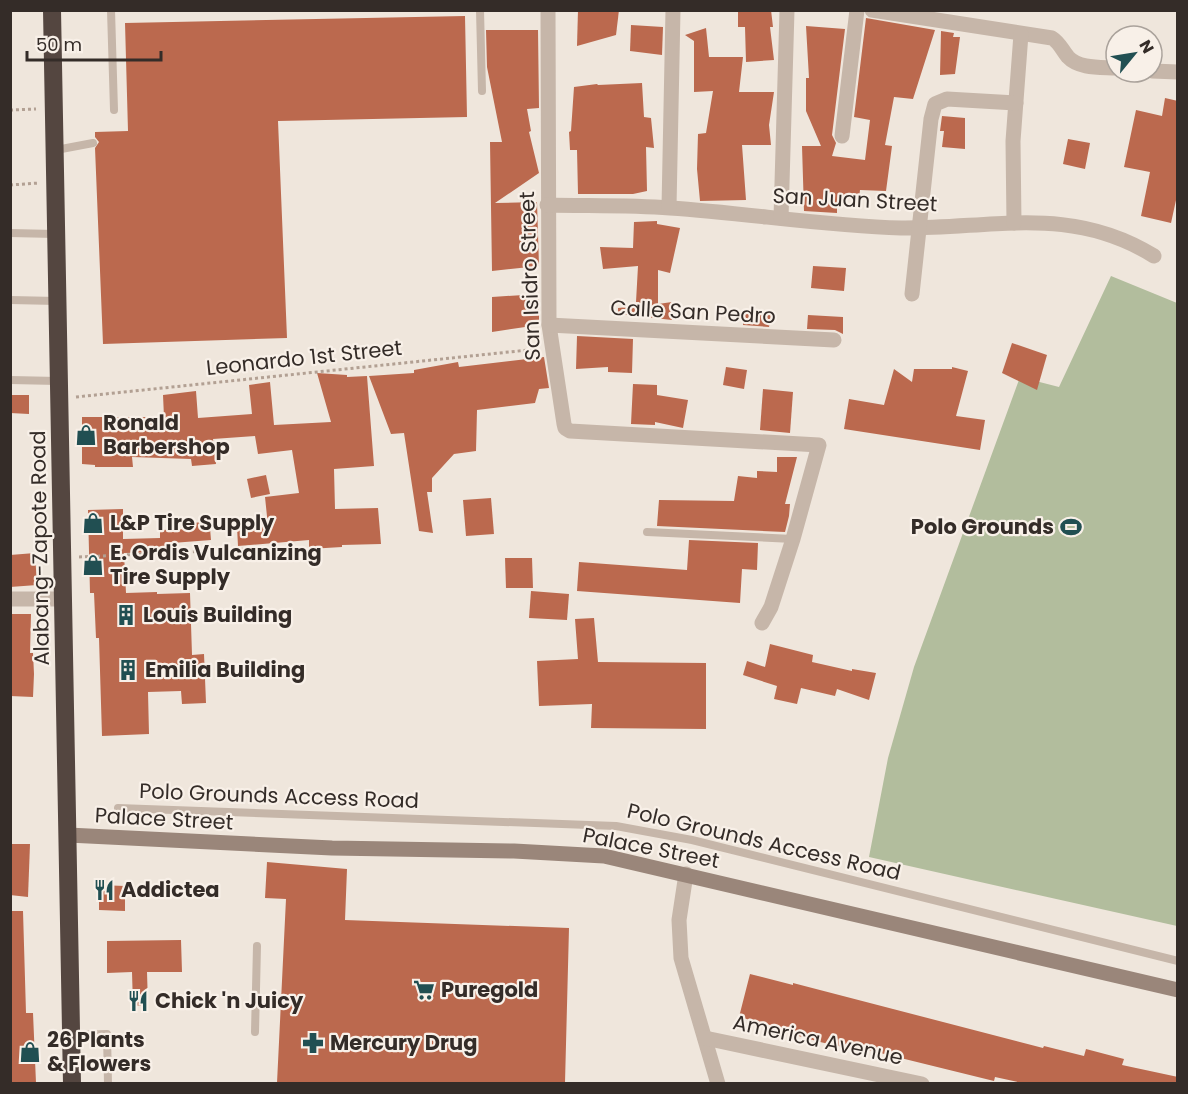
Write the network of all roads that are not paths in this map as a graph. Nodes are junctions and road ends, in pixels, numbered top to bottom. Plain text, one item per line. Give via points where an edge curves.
1 (52, 10) edge
2 (111, 10) edge
3 (480, 10) edge
4 (548, 10) edge
5 (673, 10) edge
6 (787, 10) edge
7 (856, 10) edge
8 (872, 10) edge
9 (1021, 34) junction
10 (1104, 67) edge
11 (482, 91) dead end
12 (1016, 103) junction
13 (114, 110) dead end
14 (842, 136) dead end
15 (93, 143) dead end
16 (54, 150) junction
17 (548, 205) junction
18 (669, 207) junction
19 (781, 218) junction
20 (1014, 223) junction
21 (919, 227) junction
22 (10, 233) edge
23 (57, 234) junction
24 (1154, 256) dead end
25 (912, 294) dead end
26 (10, 300) edge
27 (58, 301) junction
28 (549, 324) junction
29 (834, 340) dead end
30 (10, 380) edge
31 (58, 390) junction
32 (647, 531) dead end
33 (794, 539) junction
34 (10, 599) edge
35 (63, 599) junction
36 (762, 622) dead end
37 (118, 808) dead end
38 (68, 835) junction
39 (686, 874) junction
40 (258, 946) dead end
41 (1178, 961) edge
42 (1178, 990) edge
43 (255, 1032) dead end
44 (71, 1035) junction
45 (705, 1038) junction
46 (72, 1083) edge
47 (108, 1083) edge
48 (717, 1083) edge
49 (922, 1083) edge

1 - 16 highway, Alabang-Zapote Road
2 - 13 lane
3 - 11 lane
4 - 17 street, San Isidro Street
5 - 18 street
6 - 19 street
7 - 14 street
8 - 9 street
9 - 10 street via 1052,38 1069,58 1087,66
9 - 12 street
12 - 20 street
12 - 21 street via 947,99 935,104
15 - 16 lane
16 - 23 highway, Alabang-Zapote Road
17 - 18 street, San Juan Street
17 - 28 street, San Isidro Street
18 - 19 street, San Juan Street
19 - 21 street, San Juan Street
20 - 21 street, San Juan Street
20 - 24 street, San Juan Street via 1099,230
21 - 25 street
22 - 23 lane
23 - 27 highway, Alabang-Zapote Road
26 - 27 lane
27 - 31 highway, Alabang-Zapote Road
28 - 29 street, Calle San Pedro
28 - 33 street, San Isidro Street via 564,424 570,431 819,445
30 - 31 lane
31 - 35 highway, Alabang-Zapote Road
32 - 33 lane
33 - 36 street via 771,607
34 - 35 street
35 - 38 highway, Alabang-Zapote Road
37 - 41 lane, Polo Grounds Access Road via 616,826 692,840
38 - 39 street, Palace Street via 604,856
38 - 44 highway, Alabang-Zapote Road
39 - 42 street, Palace Street
39 - 45 street via 679,920 681,958
40 - 43 lane
44 - 46 highway, Alabang-Zapote Road
44 - 47 lane via 107,1034
45 - 48 street
45 - 49 street, America Avenue

